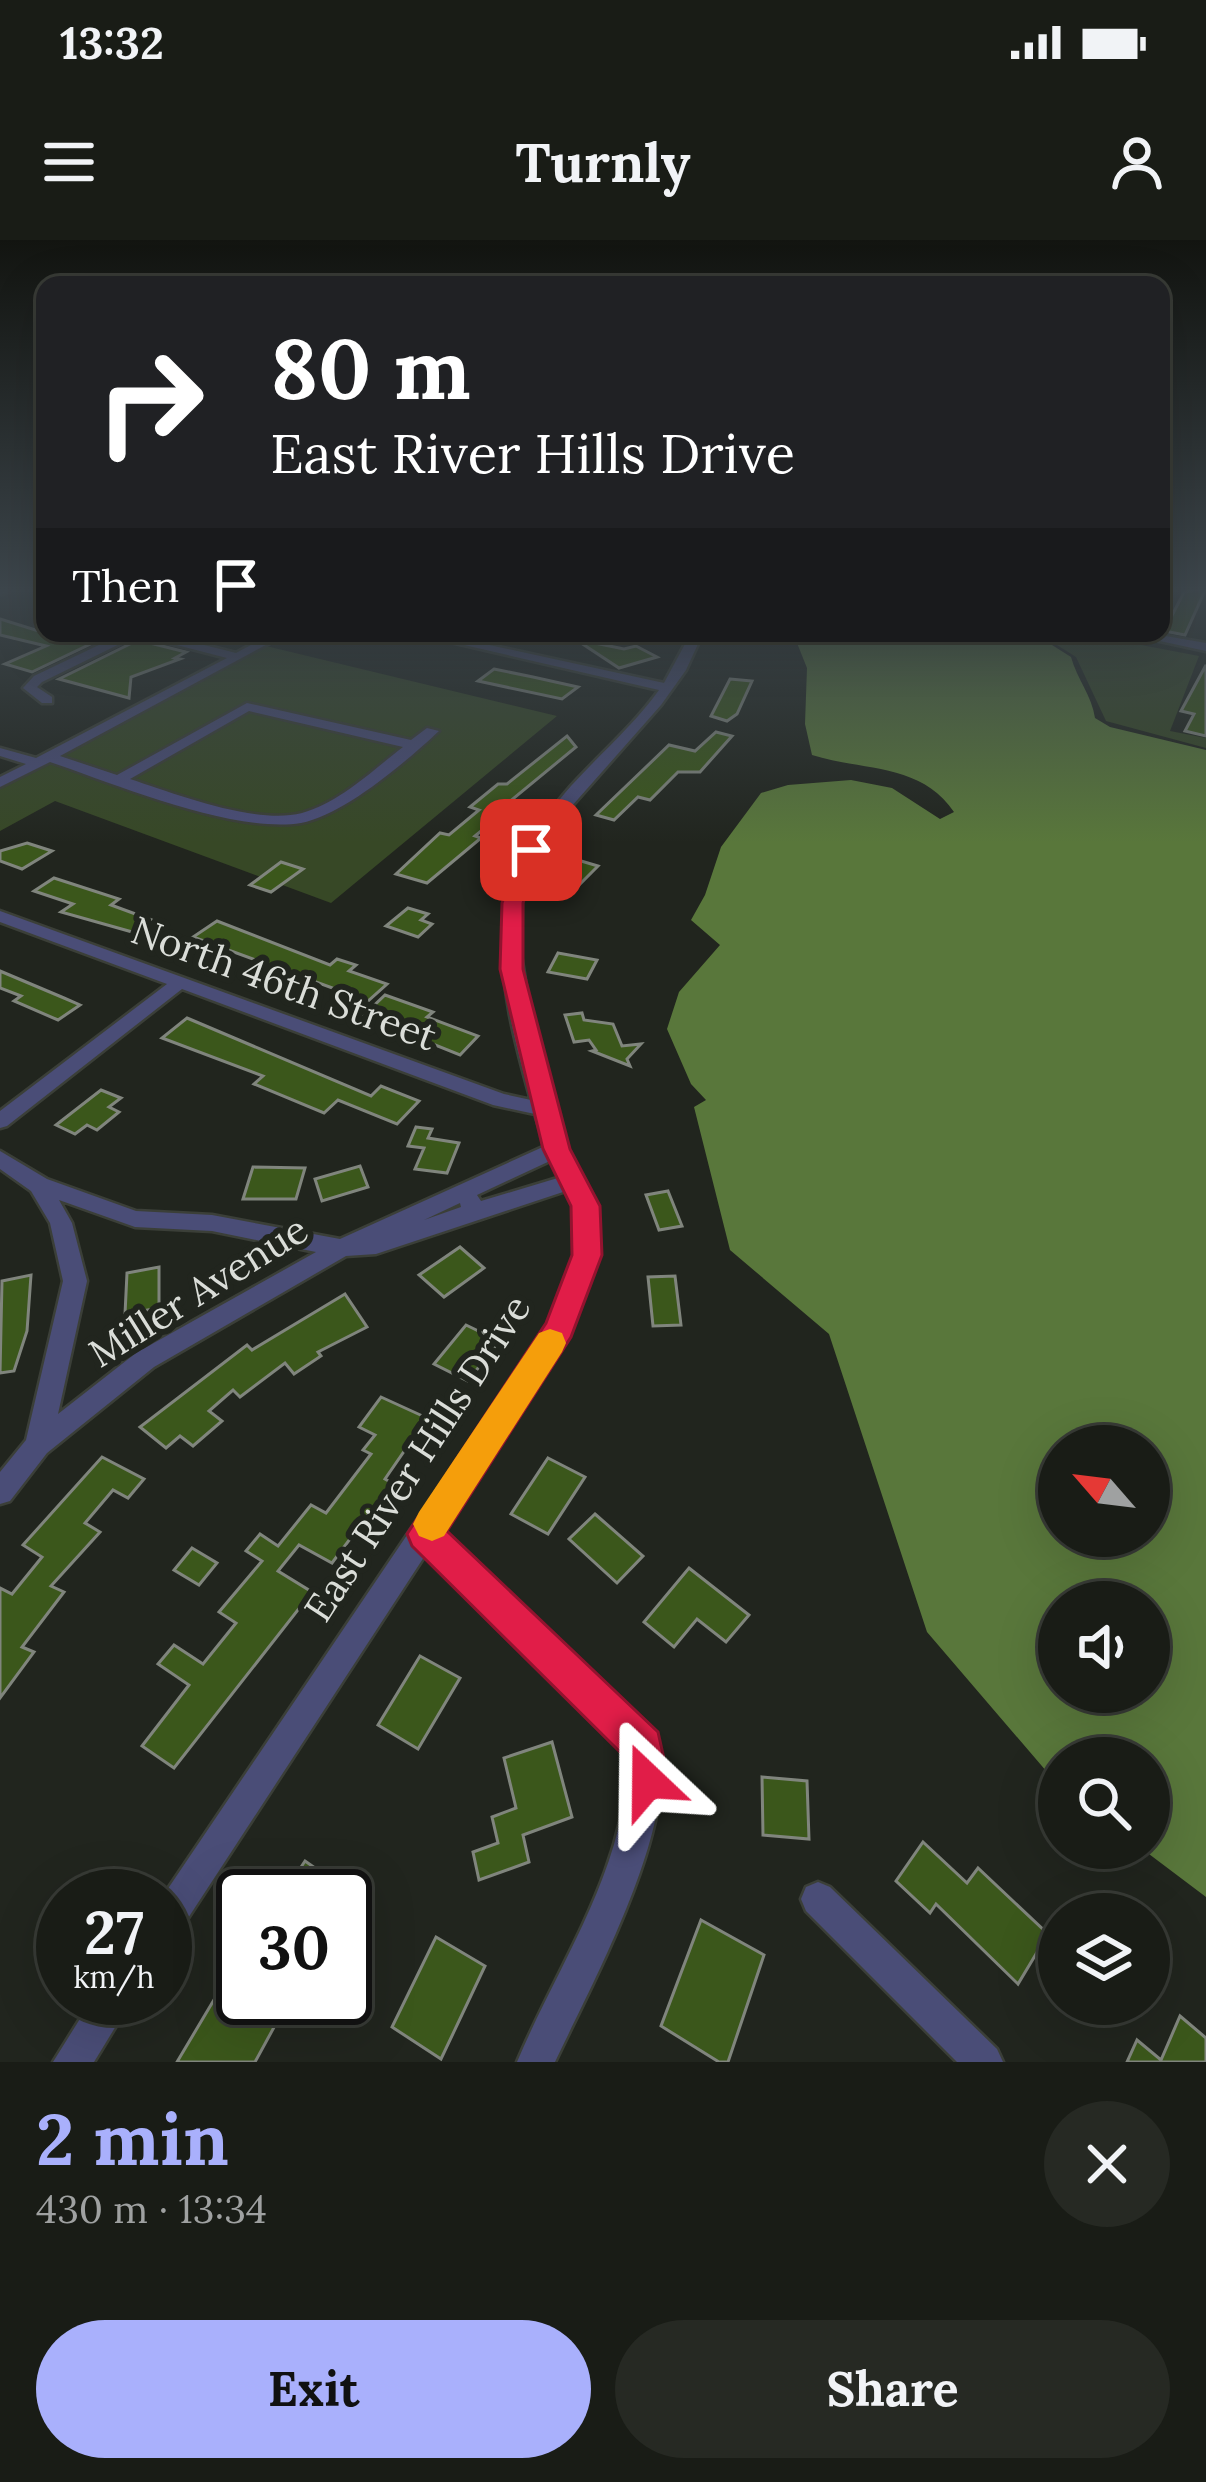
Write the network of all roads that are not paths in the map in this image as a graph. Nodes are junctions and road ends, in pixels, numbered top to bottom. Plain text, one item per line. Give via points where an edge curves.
1 (52, 673) edge
2 (208, 673) edge
3 (599, 673) edge
4 (678, 673) edge
5 (667, 688) junction
6 (47, 700) dead end
7 (432, 731) dead end
8 (413, 745) junction
9 (0, 752) edge
10 (43, 760) junction
11 (112, 777) junction
12 (0, 783) edge
13 (0, 916) edge
14 (178, 984) junction
15 (547, 1110) junction
16 (0, 1121) edge
17 (557, 1149) junction
18 (0, 1159) edge
19 (573, 1181) junction
20 (40, 1185) junction
21 (470, 1200) junction
22 (342, 1248) junction
23 (38, 1445) junction
24 (0, 1492) edge
25 (425, 1534) junction
26 (192, 1883) edge
27 (818, 1899) dead end
28 (97, 2025) edge
29 (72, 2062) edge
30 (536, 2062) edge
31 (984, 2062) edge

1 - 6 street via 29,688
2 - 10 street
3 - 5 street
4 - 5 street, East River Hills Drive
5 - 15 street, East River Hills Drive via 569,793 531,850 513,903 512,969
7 - 8 street
8 - 11 street via 247,707
8 - 11 street via 321,811 287,822
9 - 10 street
10 - 11 street
10 - 12 street
13 - 14 street, North 46th Street
14 - 15 street, North 46th Street
14 - 16 street
15 - 17 street, East River Hills Drive
17 - 19 street, East River Hills Drive
17 - 21 street
18 - 20 street
19 - 21 street
19 - 25 street, East River Hills Drive via 586,1206 587,1255 560,1328
20 - 22 street via 135,1219 212,1223
20 - 23 street via 61,1223 75,1281
21 - 22 street via 376,1245
22 - 23 street, Miller Avenue via 146,1360
23 - 24 street
25 - 26 street, East River Hills Drive
25 - 30 street via 644,1746 648,1781 633,1846
27 - 31 street
28 - 29 street

